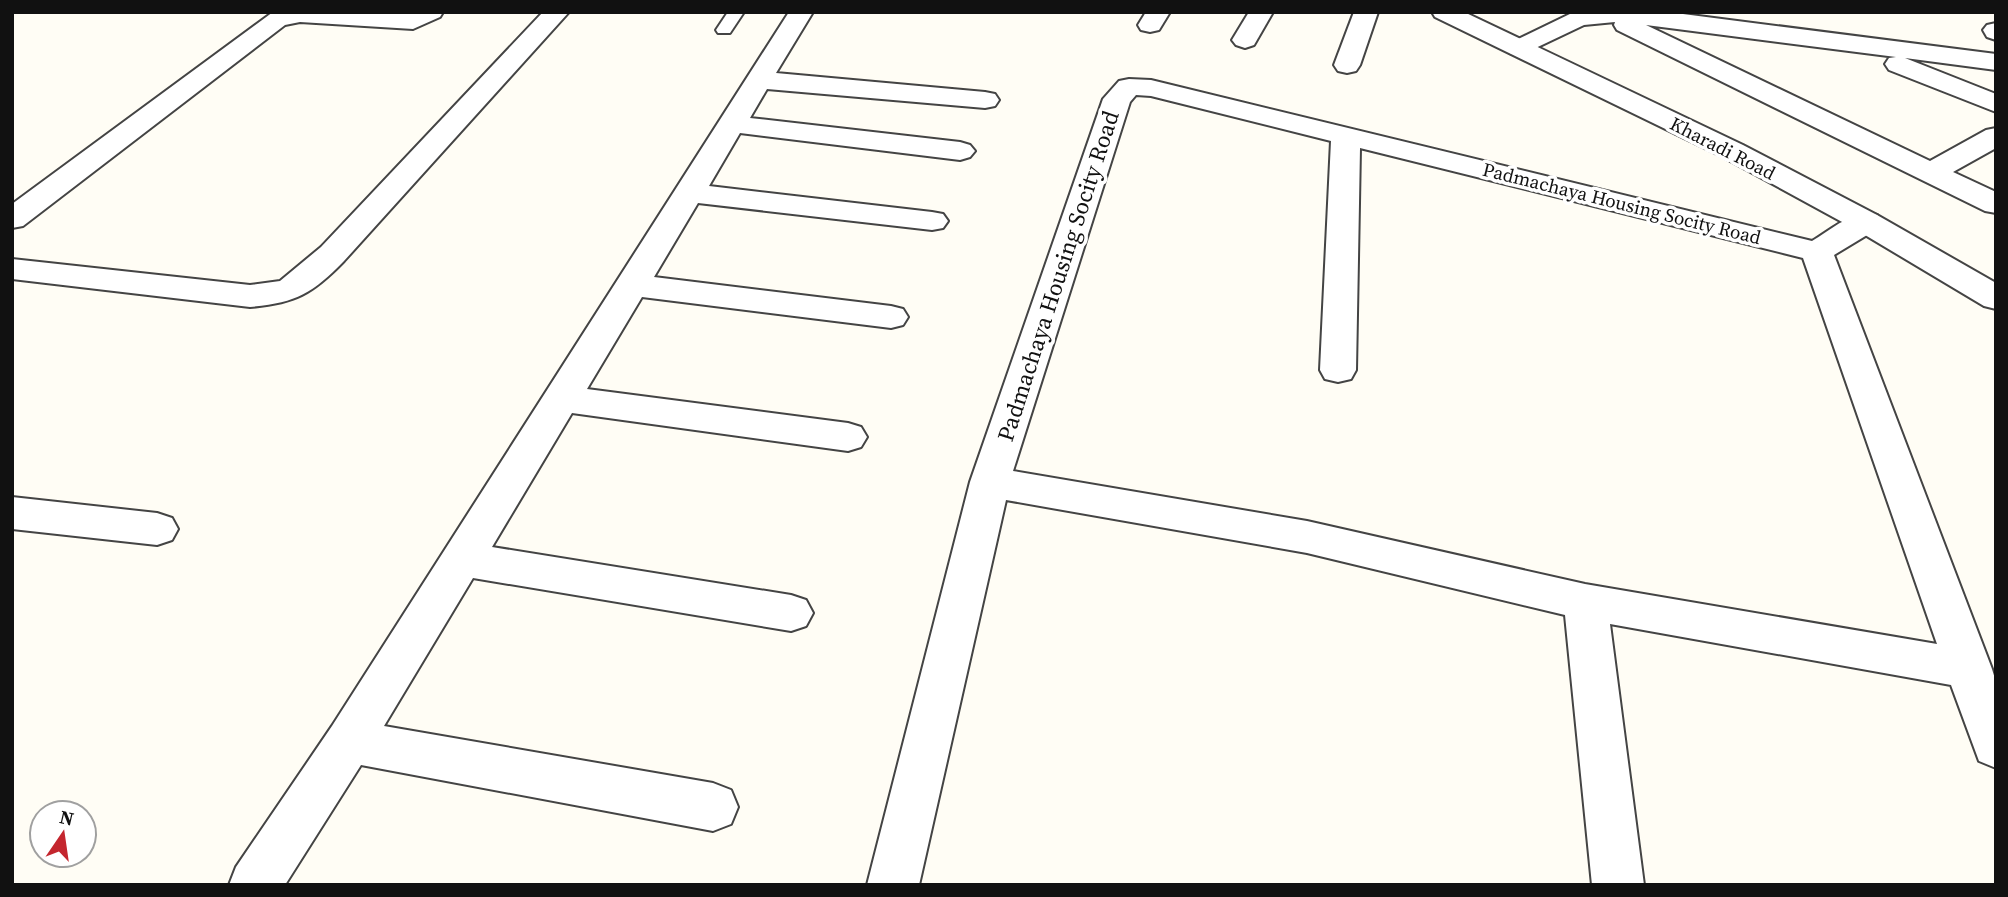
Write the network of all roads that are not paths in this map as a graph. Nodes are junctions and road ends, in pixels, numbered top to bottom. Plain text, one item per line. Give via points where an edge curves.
1 (431, 12) edge
2 (557, 12) edge
3 (736, 12) edge
4 (802, 12) edge
5 (1261, 12) edge
6 (1366, 12) edge
7 (1444, 12) edge
8 (1804, 12) edge
9 (1604, 13) edge
10 (724, 30) dead end
11 (1814, 39) junction
12 (1245, 40) dead end
13 (1851, 44) junction
14 (1518, 48) junction
15 (1996, 62) edge
16 (1347, 65) dead end
17 (761, 80) junction
18 (985, 100) dead end
19 (1996, 104) edge
20 (733, 124) junction
21 (1346, 134) junction
22 (1996, 136) edge
23 (960, 151) dead end
24 (1931, 172) junction
25 (690, 193) junction
26 (1996, 204) edge
27 (12, 219) edge
28 (932, 220) dead end
29 (1866, 222) junction
30 (1817, 252) junction
31 (12, 269) edge
32 (632, 285) junction
33 (1996, 298) edge
34 (891, 317) dead end
35 (1338, 370) dead end
36 (562, 399) junction
37 (848, 438) dead end
38 (990, 482) junction
39 (12, 513) edge
40 (157, 529) dead end
41 (460, 559) junction
42 (1585, 602) junction
43 (790, 613) dead end
44 (1969, 669) junction
45 (348, 741) junction
46 (1996, 746) edge
47 (713, 807) dead end
48 (255, 885) edge
49 (892, 885) edge
50 (1618, 885) edge

1 - 27 street via 413,22 300,15 276,20
2 - 31 street via 415,168 310,274 283,292 250,296
3 - 10 lane
4 - 17 street
5 - 12 street
6 - 16 street
7 - 14 street, Kharadi Road
8 - 11 street
9 - 11 street
9 - 14 street via 1577,19
9 - 24 street
11 - 13 street
13 - 15 street
13 - 19 street
14 - 29 street, Kharadi Road via 1733,151
17 - 18 street
17 - 20 street
20 - 23 street
20 - 25 street
21 - 30 street, Padmachaya Housing Socity Road
21 - 35 street
21 - 38 street, Padmachaya Housing Socity Road via 1129,87 1117,99
22 - 24 street
24 - 26 street
25 - 28 street
25 - 32 street
29 - 30 street
29 - 33 street, Kharadi Road
30 - 44 street
32 - 34 street
32 - 36 street
36 - 37 street
36 - 41 street
38 - 42 street via 1307,537
38 - 49 street, Padmachaya Housing Socity Road
39 - 40 street
41 - 43 street
41 - 45 street
42 - 44 street
42 - 50 street
44 - 46 street
45 - 47 street
45 - 48 street

